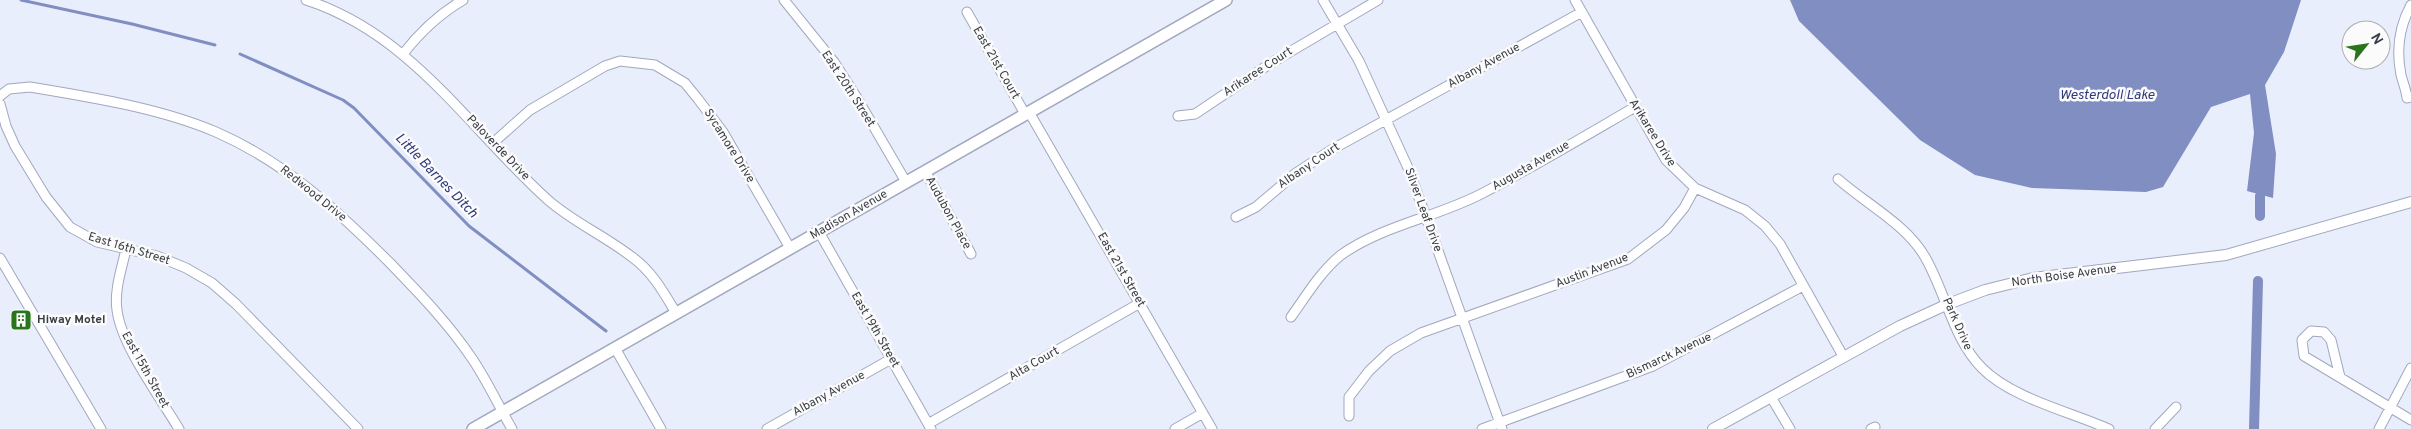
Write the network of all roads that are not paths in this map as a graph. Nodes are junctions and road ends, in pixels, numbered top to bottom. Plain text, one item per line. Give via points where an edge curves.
1 (306, 0) edge
2 (463, 0) edge
3 (784, 0) edge
4 (1226, 0) edge
5 (1323, 0) edge
6 (1378, 0) edge
7 (1575, 0) edge
8 (2411, 5) edge
9 (967, 12) dead end
10 (1582, 12) junction
11 (1336, 23) junction
12 (404, 54) junction
13 (0, 96) edge
14 (2409, 97) edge
15 (0, 104) edge
16 (1635, 107) junction
17 (1027, 113) junction
18 (1178, 116) dead end
19 (1387, 121) junction
20 (493, 143) junction
21 (925, 171) junction
22 (1838, 178) dead end
23 (906, 182) junction
24 (1695, 188) junction
25 (2411, 202) edge
26 (1236, 218) dead end
27 (1425, 218) junction
28 (819, 232) junction
29 (790, 248) junction
30 (126, 249) junction
31 (971, 254) dead end
32 (0, 258) edge
33 (1803, 286) junction
34 (1140, 303) junction
35 (1948, 304) junction
36 (676, 313) junction
37 (1291, 317) dead end
38 (1463, 319) junction
39 (616, 348) junction
40 (1843, 356) junction
41 (891, 359) junction
42 (2411, 368) edge
43 (2340, 377) junction
44 (1771, 397) junction
45 (2176, 407) dead end
46 (2392, 408) junction
47 (502, 412) junction
48 (1203, 413) junction
49 (1349, 416) dead end
50 (2411, 420) edge
51 (1501, 425) edge
52 (930, 427) edge
53 (101, 429) edge
54 (179, 429) edge
55 (358, 429) edge
56 (473, 429) edge
57 (512, 429) edge
58 (661, 429) edge
59 (768, 429) edge
60 (1175, 429) edge
61 (1212, 429) edge
62 (1482, 429) edge
63 (1713, 429) edge
64 (1790, 429) edge
65 (2109, 429) edge
66 (2155, 429) edge
67 (2379, 429) edge

1 - 12 street, Paloverde Drive via 370,29
2 - 12 street via 420,34
3 - 23 street, East 20th Street via 834,62
4 - 17 main road, Madison Avenue
5 - 11 street, Silver Leaf Drive
6 - 11 street
7 - 10 street, Arikaree Drive
8 - 14 street via 2399,32 2401,76
9 - 17 street, East 21st Court
10 - 16 street, Arikaree Drive
10 - 19 street, Albany Avenue
11 - 18 street, Arikaree Court via 1195,114
11 - 19 street, Silver Leaf Drive via 1359,61
12 - 20 street, Paloverde Drive
13 - 47 street, Redwood Drive via 9,89 30,87 142,109 215,132 253,150 295,177 328,204 417,291 472,358
15 - 30 street, East 16th Street via 15,146 62,218 81,235
16 - 24 street, Arikaree Drive via 1666,160
16 - 27 street, Augusta Avenue via 1482,194
17 - 21 main road, Madison Avenue
17 - 34 street, East 21st Street
19 - 26 street, Albany Court via 1332,150 1290,177 1256,207
19 - 27 street, Silver Leaf Drive via 1409,170
20 - 29 street, Sycamore Drive via 530,110 605,66 620,62 655,65 685,83 723,132
20 - 36 street, Paloverde Drive via 552,204 642,265
21 - 23 main road, Madison Avenue
21 - 31 street, Audubon Place
22 - 35 street, Park Drive via 1918,247
23 - 28 main road, Madison Avenue
24 - 33 street, Arikaree Drive via 1745,210 1759,220 1780,244
24 - 38 street, Austin Avenue via 1666,230 1628,259
25 - 35 street, North Boise Avenue via 2226,254 2018,281
27 - 37 street, Augusta Avenue via 1388,230 1341,256 1320,277
27 - 38 street, Silver Leaf Drive
28 - 29 main road, Madison Avenue
28 - 41 street, East 19th Street
29 - 36 main road, Madison Avenue
30 - 54 street, East 15th Street via 117,294 119,322
30 - 55 street, East 16th Street via 157,256 212,283
32 - 53 street
33 - 40 street, Arikaree Drive
33 - 51 street, Bismarck Avenue via 1653,366
34 - 48 street, East 21st Street
34 - 52 street, Alta Court
35 - 40 street, North Boise Avenue
35 - 65 street, Park Drive via 1966,348 1993,378
36 - 39 main road, Madison Avenue
38 - 49 street, Austin Avenue via 1421,333 1379,360 1349,397
38 - 51 street, Silver Leaf Drive
39 - 47 main road, Madison Avenue
39 - 58 street
40 - 44 street, North Boise Avenue
41 - 52 street, East 19th Street
41 - 59 street, Albany Avenue
42 - 46 street
43 - 43 street via 2304,356 2302,340 2311,331 2324,332 2331,340
43 - 46 street
44 - 63 street, North Boise Avenue
44 - 64 street
45 - 66 street
46 - 50 street
46 - 67 street
47 - 56 main road, Madison Avenue
47 - 57 street, Redwood Drive
48 - 60 street
48 - 61 street, East 21st Street
51 - 62 street, Bismarck Avenue

